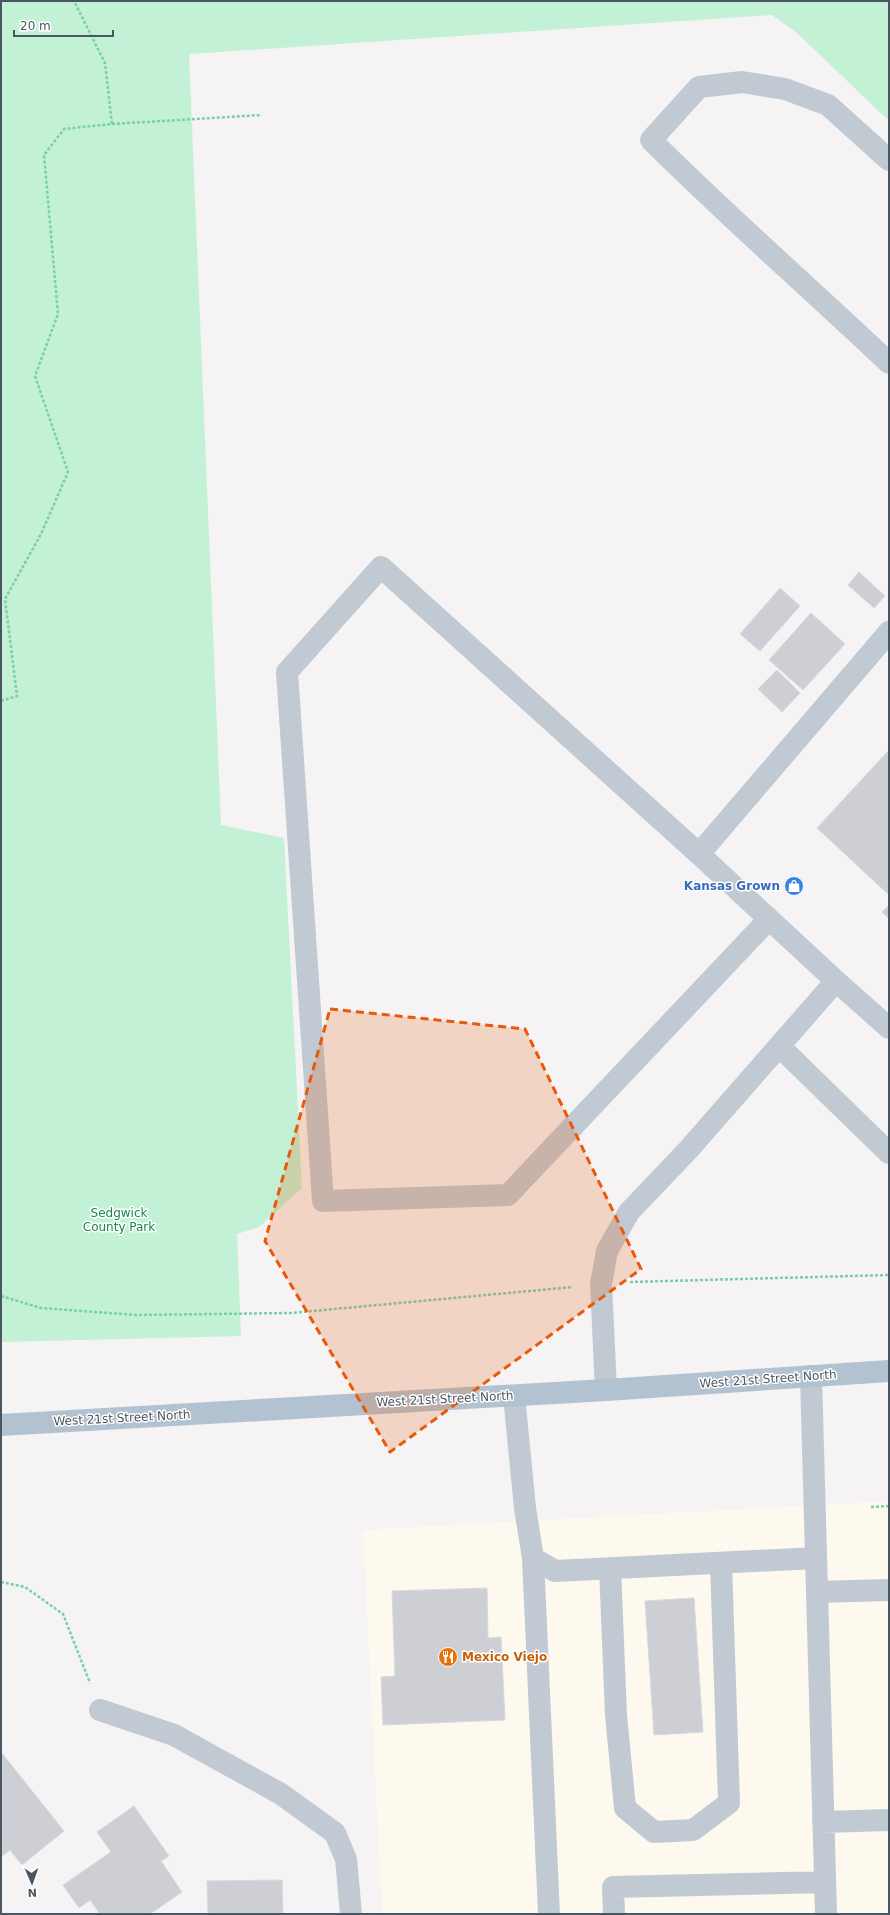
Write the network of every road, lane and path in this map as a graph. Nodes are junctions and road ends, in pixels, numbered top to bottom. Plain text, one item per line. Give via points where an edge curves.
1 (74, 1) edge
2 (262, 115) dead end
3 (112, 124) junction
4 (889, 160) edge
5 (889, 363) edge
6 (889, 632) edge
7 (1, 701) edge
8 (699, 854) junction
9 (769, 919) junction
10 (836, 981) junction
11 (889, 1028) edge
12 (779, 1046) junction
13 (889, 1152) edge
14 (889, 1275) edge
15 (600, 1284) junction
16 (1, 1296) edge
17 (889, 1371) edge
18 (811, 1376) junction
19 (606, 1390) junction
20 (514, 1396) junction
21 (1, 1426) edge
22 (889, 1506) edge
23 (871, 1507) dead end
24 (533, 1558) junction
25 (816, 1558) junction
26 (721, 1563) junction
27 (610, 1568) junction
28 (1, 1582) edge
29 (889, 1590) edge
30 (817, 1592) junction
31 (100, 1710) joint
32 (889, 1820) edge
33 (823, 1822) junction
34 (825, 1882) junction
35 (351, 1914) edge
36 (549, 1914) edge
37 (614, 1914) edge
38 (826, 1914) edge

1 - 3 path via 105,63
2 - 3 path
3 - 7 path via 64,129 44,155 58,314 35,376 68,472 42,534 5,599 16,696
4 - 5 street via 828,106 785,89 742,82 699,87 651,140 758,243 832,308
6 - 8 street
8 - 9 street
8 - 9 street via 381,566 287,672 323,1202 508,1195
9 - 10 street
10 - 11 street
10 - 12 street
12 - 13 street
12 - 15 street via 630,1212 607,1252
14 - 15 path via 631,1281
15 - 16 path via 290,1313 136,1315 41,1308
15 - 19 street
17 - 18 main road, West 21st Street North
18 - 19 main road, West 21st Street North
18 - 25 street
19 - 20 main road, West 21st Street North
20 - 21 main road, West 21st Street North
20 - 24 street via 525,1508
22 - 23 path
24 - 27 street via 555,1571
24 - 36 street
25 - 26 street
25 - 30 street
26 - 27 street
26 - 27 street via 729,1803 693,1830 654,1832 625,1808 616,1715
28 - 31 path via 25,1587 63,1614
29 - 30 street
30 - 33 street
31 - 35 street via 174,1735 281,1794 335,1833 346,1859
32 - 33 street
33 - 34 street
34 - 37 street via 613,1888
34 - 38 street

